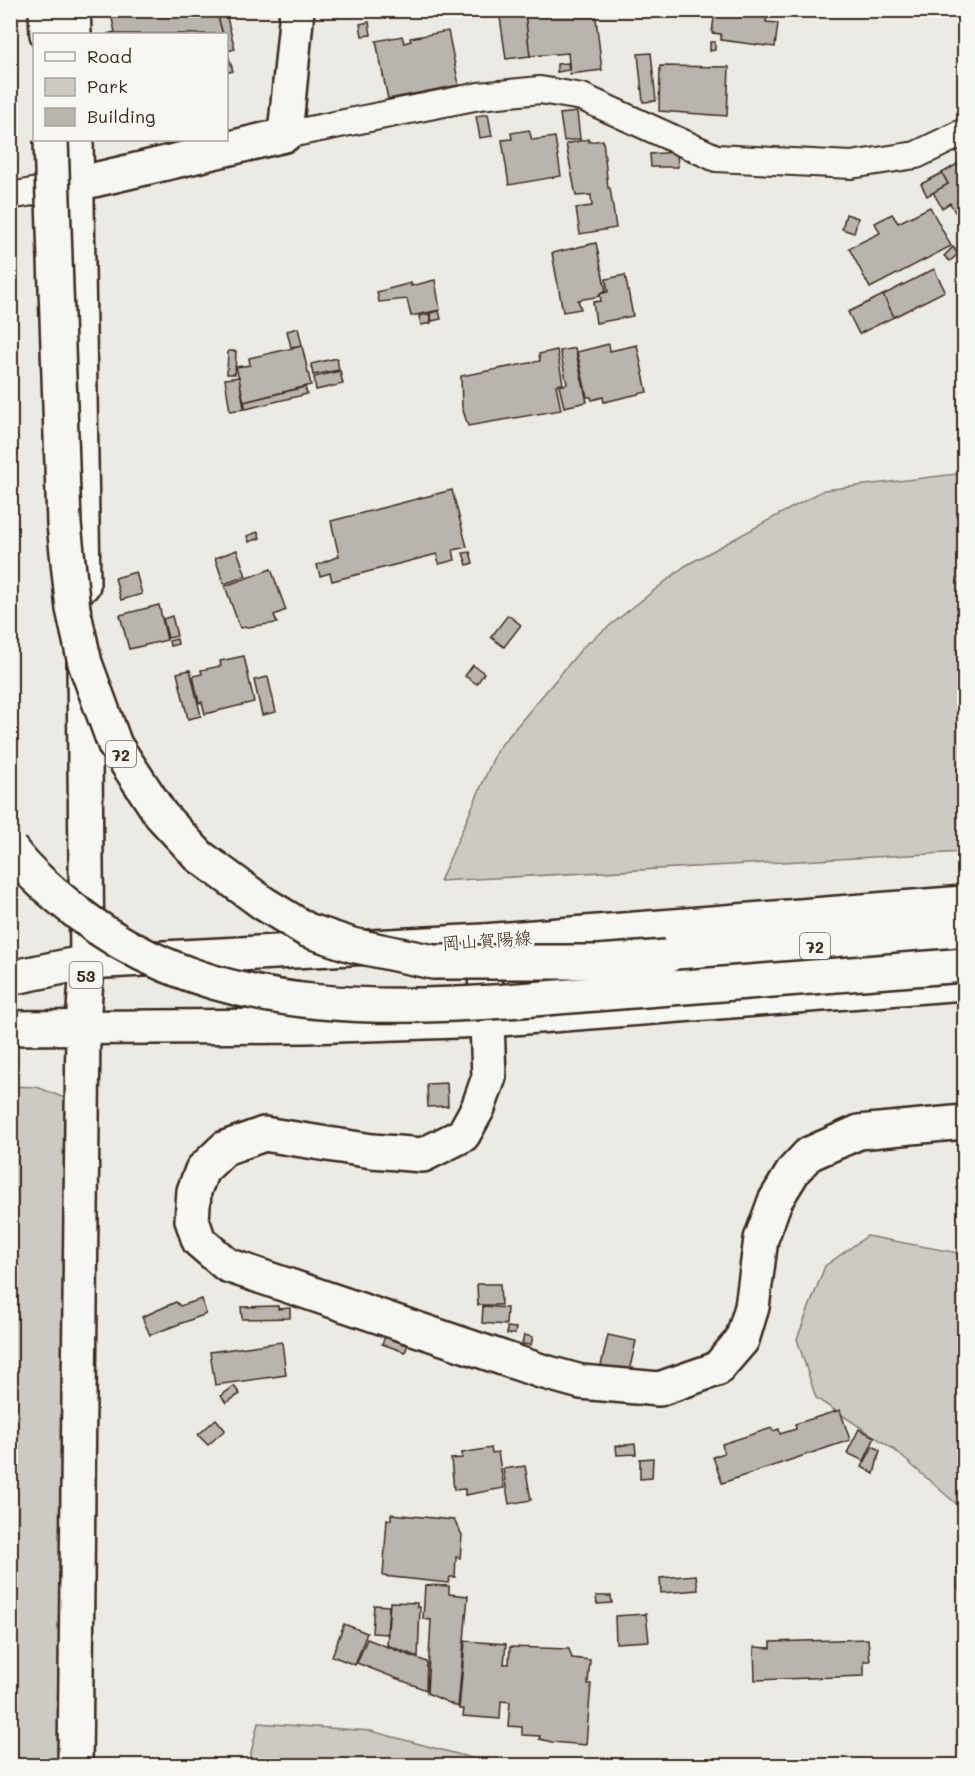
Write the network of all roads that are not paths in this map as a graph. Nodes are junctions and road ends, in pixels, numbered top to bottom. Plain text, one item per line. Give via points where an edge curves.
1 (46, 10) edge
2 (73, 10) edge
3 (297, 10) edge
4 (47, 33) edge
5 (74, 33) edge
6 (964, 132) edge
7 (285, 135) junction
8 (51, 141) edge
9 (76, 141) edge
10 (77, 184) junction
11 (10, 196) edge
12 (10, 848) edge
13 (964, 903) edge
14 (964, 934) edge
15 (484, 941) junction
16 (87, 962) junction
17 (964, 965) edge
18 (10, 978) edge
19 (964, 983) edge
20 (487, 1020) junction
21 (83, 1027) junction
22 (10, 1028) edge
23 (964, 1122) edge
24 (75, 1766) edge

1 - 4 main road
2 - 5 main road
3 - 7 main road
6 - 7 street via 916,155 850,165 716,158 582,97 540,90 479,96
7 - 10 main road
8 - 14 main road, 72, bridge via 64,524 73,609 85,663 115,745 161,815 199,856 307,930 352,945 433,962 598,962
9 - 10 main road, 53
10 - 11 street
10 - 16 main road, 53
12 - 17 main road, 72, bridge via 58,898 129,948 162,965 223,987 304,1002 463,1004
13 - 15 main road, 岡山賀陽線 / 72
15 - 16 main road, 岡山賀陽線 / 72
15 - 20 main road
16 - 18 main road, 岡山賀陽線 / 72
16 - 21 main road, 53
19 - 20 main road
20 - 21 main road
20 - 23 main road via 489,1077 463,1135 423,1155 264,1134 225,1148 202,1170 194,1191 192,1220 200,1241 227,1265 256,1277 541,1371 581,1382 659,1389 717,1369 742,1340 752,1307 761,1239 775,1201 809,1154 860,1132
21 - 22 main road
21 - 24 main road, 53

